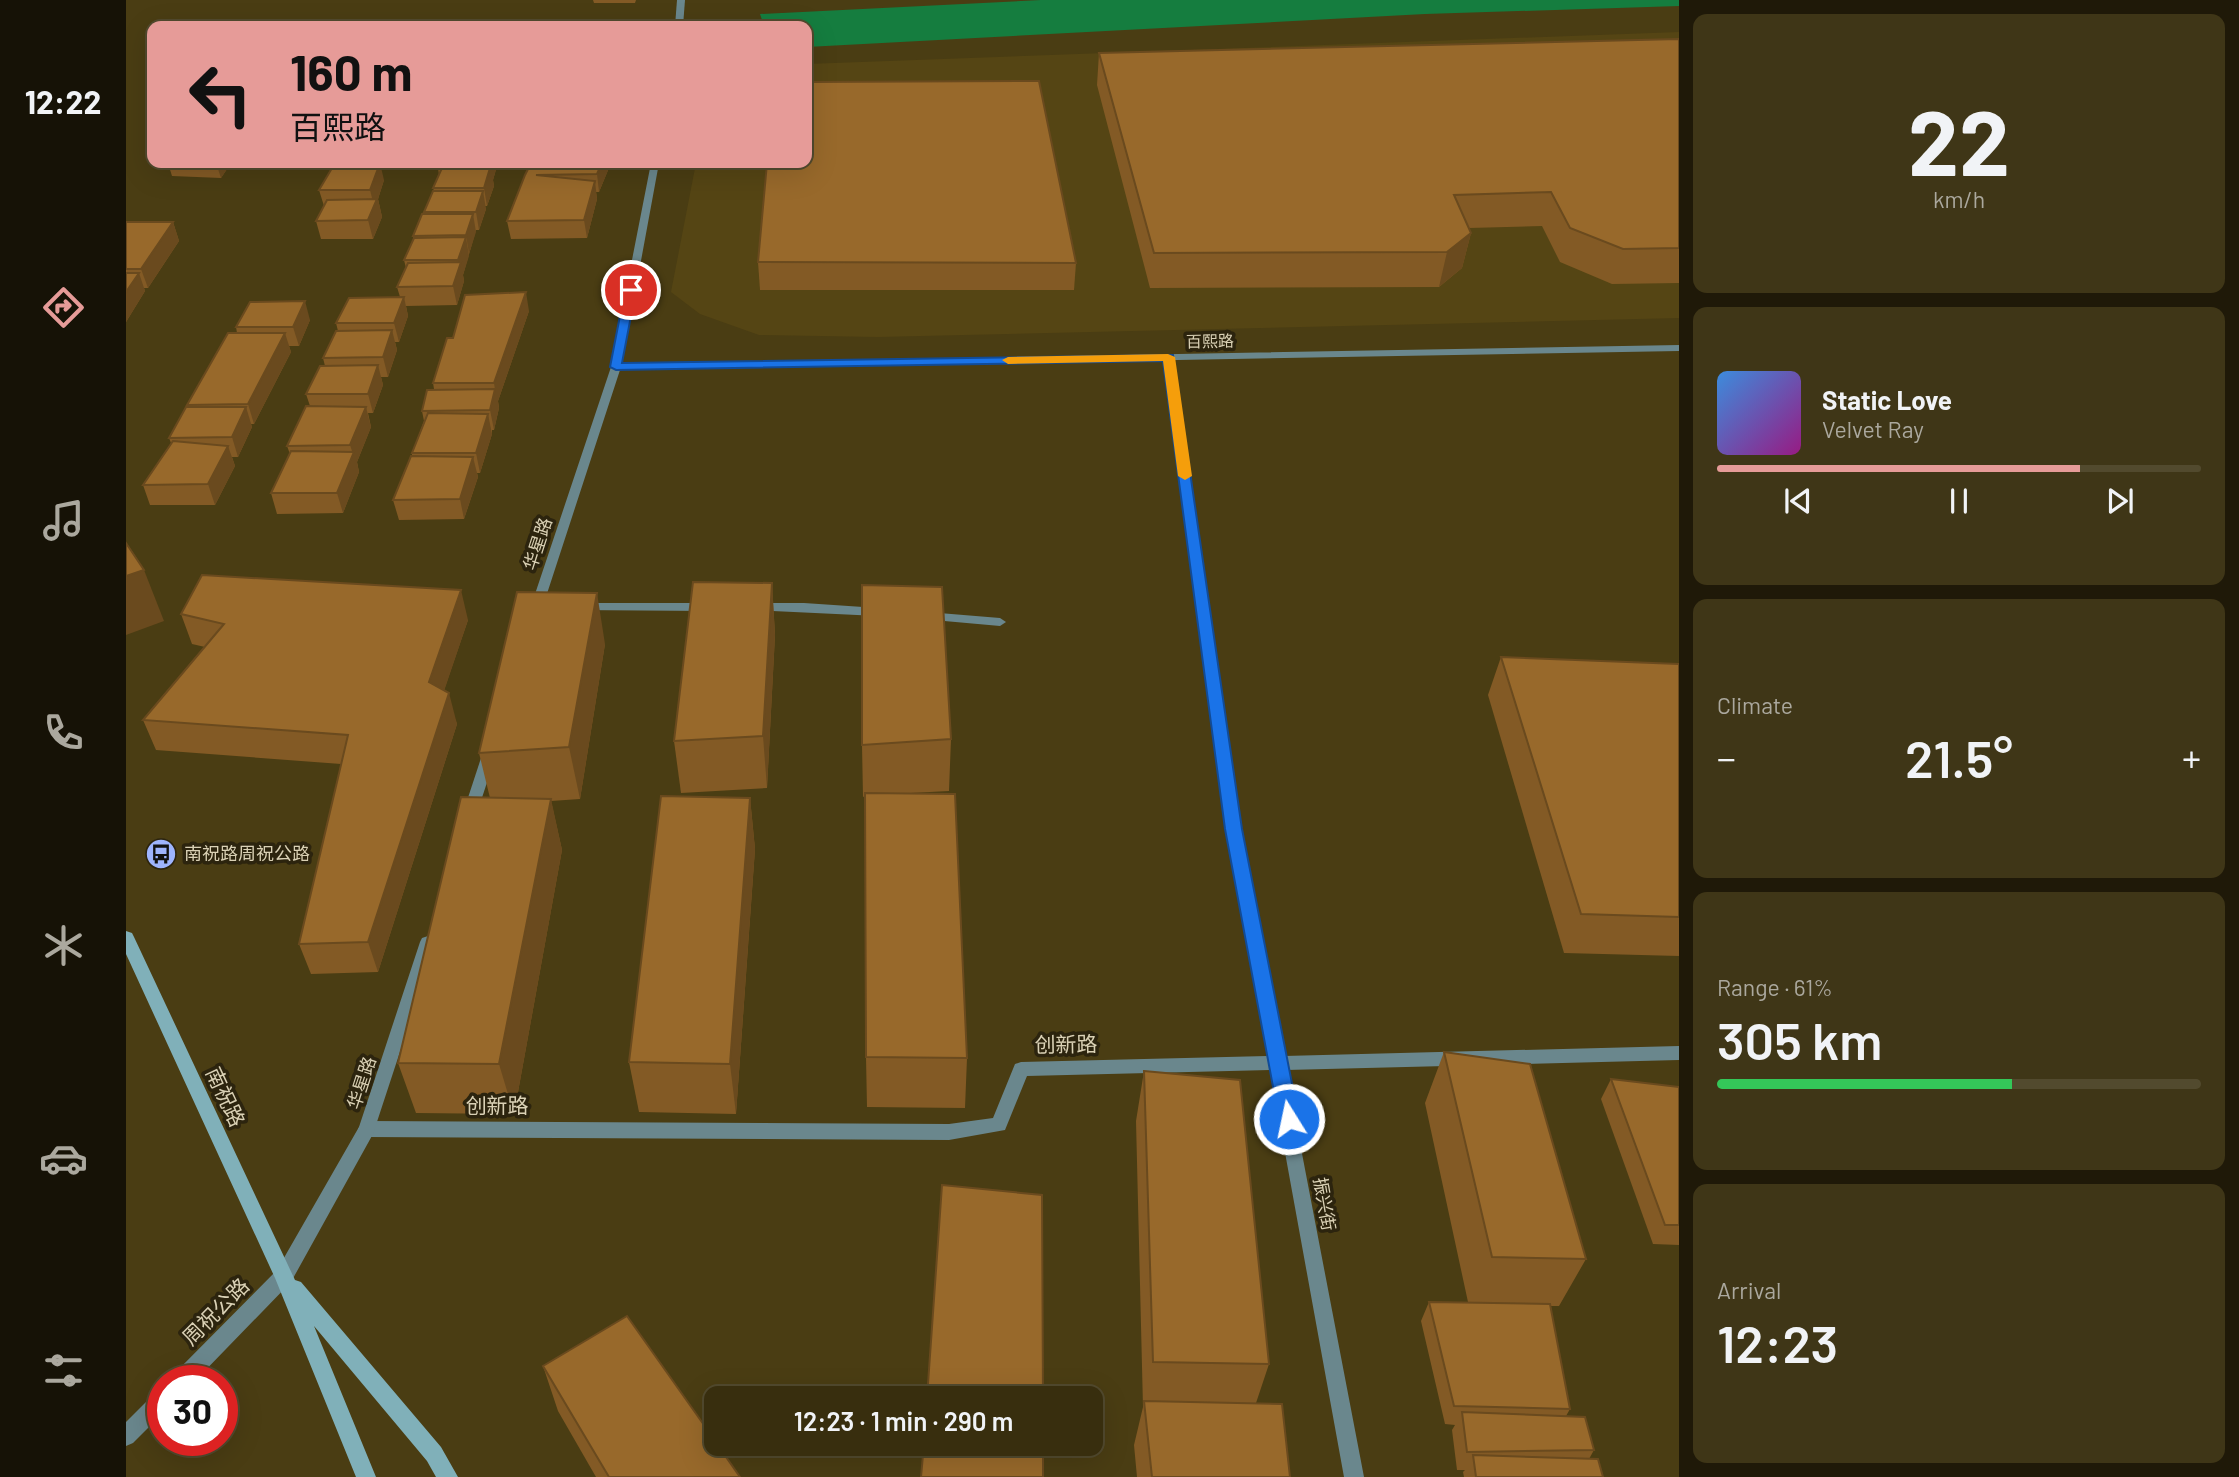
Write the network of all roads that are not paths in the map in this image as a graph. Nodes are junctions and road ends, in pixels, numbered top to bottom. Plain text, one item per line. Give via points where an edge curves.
1 (681, 0) edge
2 (679, 21) edge
3 (654, 168) edge
4 (1679, 348) edge
5 (1168, 357) junction
6 (616, 367) junction
7 (1000, 622) dead end
8 (495, 738) edge
9 (465, 829) edge
10 (431, 933) edge
11 (126, 937) edge
12 (1679, 1053) edge
13 (1279, 1064) junction
14 (367, 1129) junction
15 (284, 1276) junction
16 (197, 1365) edge
17 (147, 1415) edge
18 (126, 1436) edge
19 (366, 1477) edge
20 (448, 1477) edge
21 (1354, 1477) edge

1 - 2 street
3 - 6 street, 华星路
4 - 5 street, 百熙路
5 - 6 street, 百熙路
5 - 13 street, 振兴街 via 1233,829
6 - 7 street, 华星路 via 546,611 804,607
8 - 9 street
10 - 14 street, 华星路
11 - 15 main road, 南祝路
12 - 13 street, 创新路
13 - 14 street, 创新路 via 1021,1069 999,1125 949,1132
13 - 21 street, 振兴街
14 - 15 street, 华星路
15 - 16 street, 周祝公路
15 - 19 main road, 南祝路
15 - 20 main road, 南祝路 via 434,1454
17 - 18 street

